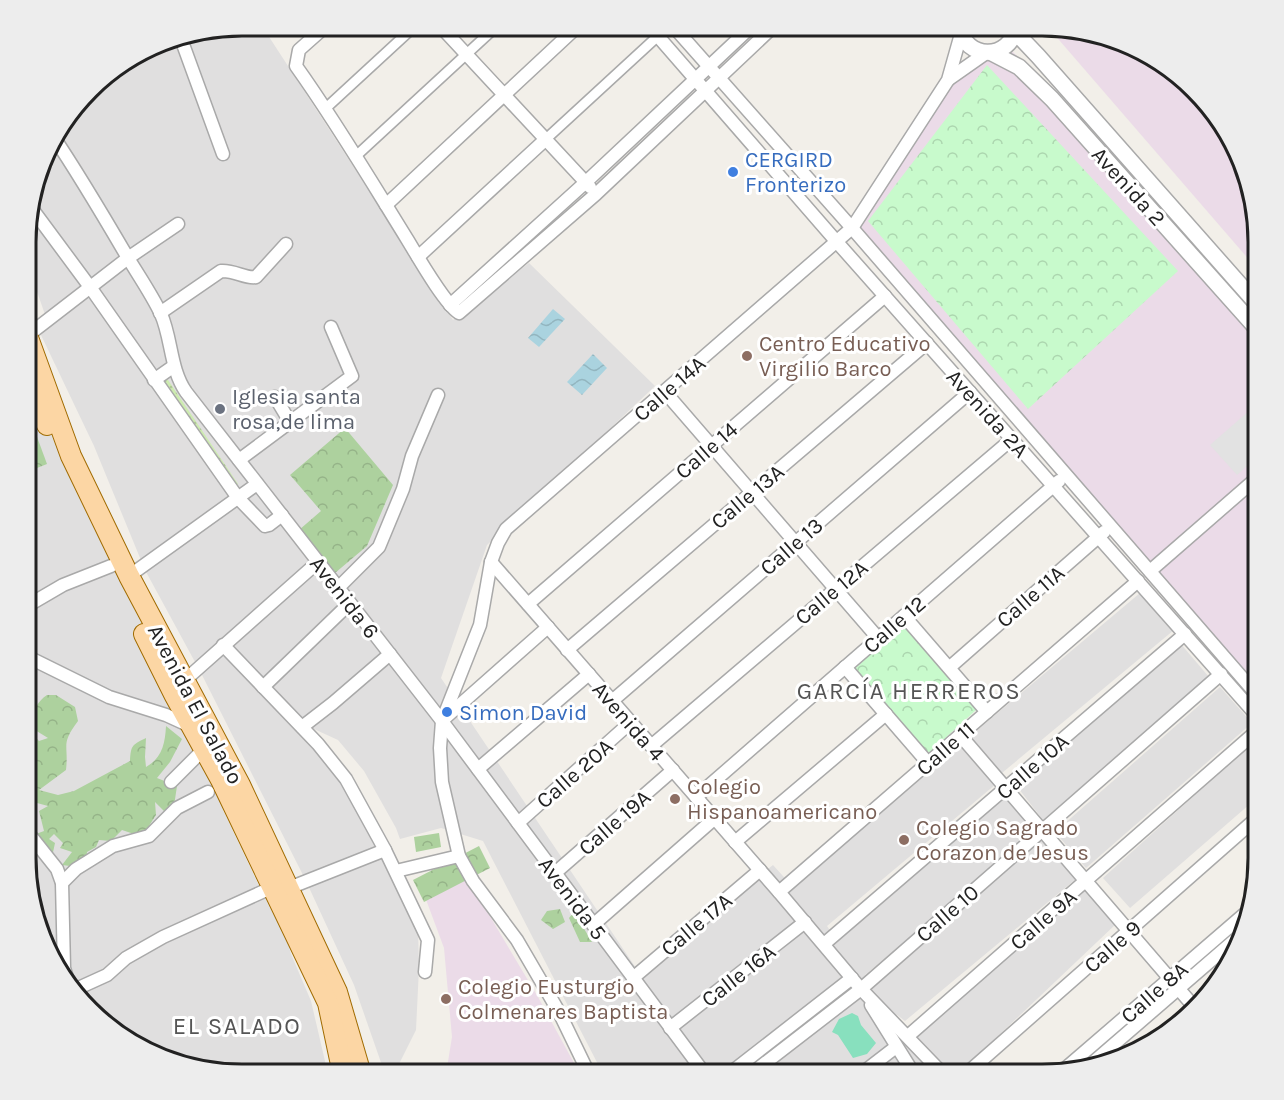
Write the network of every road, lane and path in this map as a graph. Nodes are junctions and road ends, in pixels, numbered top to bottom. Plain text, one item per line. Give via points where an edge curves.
1 (315, 36) edge
2 (405, 36) edge
3 (449, 36) edge
4 (486, 36) edge
5 (567, 36) edge
6 (658, 36) joint
7 (682, 36) edge
8 (741, 36) edge
9 (763, 36) edge
10 (959, 36) edge
11 (964, 36) edge
12 (1012, 36) edge
13 (1023, 36) edge
14 (183, 45) edge
15 (989, 53) junction
16 (466, 54) junction
17 (708, 66) junction
18 (696, 77) junction
19 (719, 78) junction
20 (948, 80) junction
21 (706, 90) junction
22 (504, 94) junction
23 (326, 108) junction
24 (546, 139) junction
25 (60, 147) edge
26 (780, 147) junction
27 (224, 154) dead end
28 (356, 156) junction
29 (766, 159) junction
30 (586, 182) junction
31 (596, 194) junction
32 (386, 205) junction
33 (38, 217) edge
34 (178, 224) dead end
35 (852, 228) junction
36 (836, 242) junction
37 (286, 244) dead end
38 (418, 257) junction
39 (128, 258) junction
40 (90, 287) junction
41 (1248, 294) edge
42 (885, 296) junction
43 (450, 305) junction
44 (160, 313) junction
45 (1248, 319) edge
46 (331, 327) dead end
47 (36, 329) edge
48 (927, 343) junction
49 (36, 361) edge
50 (174, 366) junction
51 (154, 380) junction
52 (665, 392) junction
53 (970, 392) junction
54 (438, 395) dead end
55 (275, 396) dead end
56 (36, 400) edge
57 (290, 422) junction
58 (1012, 439) junction
59 (711, 446) junction
60 (239, 460) junction
61 (1066, 475) junction
62 (257, 484) junction
63 (1053, 486) junction
64 (1248, 486) edge
65 (752, 492) junction
66 (238, 498) junction
67 (282, 515) junction
68 (1111, 526) junction
69 (1098, 537) junction
70 (795, 542) junction
71 (318, 562) junction
72 (491, 562) junction
73 (111, 566) junction
74 (1150, 571) junction
75 (129, 576) junction
76 (1138, 581) junction
77 (338, 588) junction
78 (835, 589) junction
79 (36, 601) edge
80 (351, 603) junction
81 (528, 604) junction
82 (904, 616) junction
83 (548, 627) junction
84 (1185, 634) junction
85 (878, 638) junction
86 (223, 645) junction
87 (567, 650) junction
88 (390, 654) junction
89 (36, 661) edge
90 (845, 667) junction
91 (950, 667) junction
92 (589, 674) junction
93 (1221, 674) junction
94 (184, 681) junction
95 (1248, 684) edge
96 (263, 687) junction
97 (612, 701) junction
98 (1248, 705) edge
99 (987, 712) junction
100 (886, 714) junction
101 (442, 721) junction
102 (631, 722) junction
103 (302, 727) junction
104 (192, 728) junction
105 (960, 735) junction
106 (1248, 739) edge
107 (651, 746) junction
108 (204, 749) junction
109 (928, 763) junction
110 (478, 770) junction
111 (673, 770) junction
112 (171, 782) dead end
113 (1005, 788) junction
114 (208, 792) dead end
115 (696, 796) junction
116 (714, 818) junction
117 (518, 823) junction
118 (1248, 826) edge
119 (1041, 830) junction
120 (735, 842) junction
121 (36, 843) edge
122 (385, 850) junction
123 (459, 856) junction
124 (759, 870) junction
125 (396, 871) junction
126 (555, 873) junction
127 (1086, 881) junction
128 (62, 883) junction
129 (281, 888) junction
130 (779, 892) junction
131 (1239, 918) edge
132 (805, 922) junction
133 (593, 925) junction
134 (1129, 931) junction
135 (824, 944) junction
136 (1229, 945) edge
137 (64, 961) edge
138 (425, 972) dead end
139 (633, 978) junction
140 (852, 978) junction
141 (1169, 978) junction
142 (81, 987) edge
143 (1178, 988) junction
144 (861, 989) junction
145 (1190, 1002) edge
146 (670, 1028) junction
147 (908, 1036) junction
148 (896, 1047) junction
149 (1101, 1055) edge
150 (1073, 1061) edge
151 (341, 1064) edge
152 (358, 1064) edge
153 (584, 1064) edge
154 (697, 1064) edge
155 (742, 1064) edge
156 (764, 1064) edge
157 (874, 1064) edge
158 (907, 1064) edge
159 (934, 1064) edge
160 (977, 1064) edge

1 - 23 street via 299,50 296,66
2 - 23 street
3 - 16 street
4 - 16 street
5 - 22 street
6 - 18 street, Avenida 2A
6 - 24 street
7 - 17 street, Avenida 2A
8 - 17 street
9 - 19 street
10 - 20 street, Calle 14A
11 - 15 street, Avenida 2 via 970,47
12 - 15 street via 1006,46
13 - 41 street, Avenida 2
14 - 27 street
15 - 20 street, Calle 14A
15 - 45 street, Avenida 2 via 1019,67 1052,99
16 - 22 street
16 - 28 street
17 - 18 street
17 - 19 street, Avenida 2A
18 - 21 street, Avenida 2A
18 - 30 street
19 - 21 street
19 - 26 street, Avenida 2A
20 - 35 street, Calle 14A
21 - 29 street, Avenida 2A
21 - 31 street
22 - 24 street
22 - 32 street
23 - 28 street
24 - 30 street
24 - 38 street
25 - 39 street, Avenida 6
26 - 29 street
26 - 35 street, Avenida 2A
28 - 32 street
29 - 36 street, Avenida 2A
30 - 31 street
30 - 43 street
31 - 43 street via 462,313
32 - 38 street
33 - 40 street
34 - 39 street
35 - 36 street, Calle 14A
35 - 61 street, Avenida 2A
36 - 42 street, Avenida 2A
36 - 52 street, Calle 14A
37 - 44 street via 256,277 221,271
38 - 43 street
39 - 40 street
39 - 44 street, Avenida 6
40 - 47 street
40 - 51 street
42 - 48 street, Avenida 2A
42 - 59 street, Calle 14
44 - 50 street, Avenida 6 via 171,342
46 - 57 street via 352,376
48 - 53 street, Avenida 2A
48 - 65 street, Calle 13A
49 - 75 main road, Avenida El Salado via 71,456
50 - 51 street
50 - 60 street, Avenida 6 via 181,385
51 - 66 street
52 - 59 street
52 - 72 street, Calle 14A via 506,529
53 - 58 street, Avenida 2A
53 - 70 street, Calle 13
54 - 77 street via 379,547
55 - 57 street
56 - 73 main road, Avenida El Salado
57 - 60 street
58 - 63 street, Avenida 2A
58 - 78 street, Calle 12A
59 - 65 street
59 - 81 street, Calle 14
60 - 62 street, Avenida 6
61 - 63 street, Calle 12
61 - 68 street, Avenida 2A
62 - 66 street
62 - 67 street, Avenida 6
63 - 69 street, Avenida 2A
63 - 82 street, Calle 12
64 - 74 street
65 - 70 street
65 - 87 street, Calle 13A
66 - 67 street via 265,525
66 - 75 street
67 - 71 street, Avenida 6
68 - 69 street, Calle 11A
68 - 74 street, Avenida 2A
69 - 76 street, Avenida 2A
69 - 91 street, Calle 11A
70 - 78 street
70 - 97 street, Calle 13
71 - 77 street, Avenida 6
71 - 86 street
72 - 81 street, Avenida 4
72 - 101 street, Calle 14A via 480,625
73 - 79 street
73 - 104 main road, Avenida El Salado
74 - 95 street, Avenida 2A
75 - 94 main road, Avenida El Salado
76 - 84 street, Avenida 2A
76 - 99 street, Calle 11
77 - 80 street, Avenida 6
78 - 85 street
78 - 107 street, Calle 12A
80 - 88 street, Avenida 6
80 - 96 street
81 - 83 street, Avenida 4
82 - 85 street, Calle 12
82 - 91 street
83 - 87 street, Avenida 4
83 - 101 street
84 - 93 street, Avenida 2A
84 - 113 street, Calle 10A
85 - 90 street, Calle 12
86 - 94 street
86 - 96 street
87 - 92 street, Avenida 4
88 - 101 street, Avenida 6
88 - 103 street
89 - 104 street via 109,697 166,715
90 - 100 street
90 - 115 street, Calle 12
91 - 99 street
92 - 97 street, Avenida 4
92 - 110 street
93 - 98 street, Avenida 2A
93 - 119 street, Calle 10
94 - 129 main road, Avenida El Salado via 240,785
96 - 103 street
97 - 102 street, Avenida 4
99 - 105 street, Calle 11
100 - 109 street
100 - 120 street
101 - 110 street, Avenida 5
101 - 123 street via 442,782
102 - 107 street, Avenida 4
102 - 117 street, Calle 20A
103 - 122 street via 346,779
104 - 108 main road, Avenida El Salado
105 - 109 street, Calle 11
105 - 113 street
106 - 127 street, Calle 9A
107 - 111 street, Avenida 4
108 - 112 street
108 - 129 main road, Avenida El Salado
109 - 130 street, Calle 11
110 - 117 street, Avenida 5
111 - 115 street, Avenida 4
111 - 126 street, Calle 19A
113 - 119 street
113 - 135 street, Calle 10A
114 - 128 street via 177,808 149,836 113,846 76,869
115 - 116 street, Avenida 4
116 - 120 street, Avenida 4
116 - 133 street
117 - 126 street, Avenida 5
118 - 134 street, Calle 9
119 - 127 street
119 - 144 street, Calle 10
120 - 124 street, Avenida 4
121 - 128 street via 57,869
122 - 125 street
122 - 129 street
123 - 125 street
123 - 153 street via 517,940
124 - 130 street, Avenida 4
124 - 139 street, Calle 17A
125 - 138 street via 428,940
126 - 133 street, Avenida 5
127 - 134 street
127 - 147 street, Calle 9A
128 - 137 street
129 - 142 street via 164,937 126,958 107,975
129 - 151 main road, Avenida El Salado via 328,1003
129 - 152 main road, Avenida El Salado via 337,992
130 - 132 street, Avenida 4
131 - 141 street, Calle 8A
132 - 135 street, Avenida 4
132 - 146 street, Calle 16A
133 - 139 street, Avenida 5
134 - 141 street
134 - 160 street, Calle 9
135 - 140 street, Avenida 4
136 - 143 street, Calle 8A
139 - 146 street, Avenida 5
140 - 144 street, Avenida 4
140 - 155 street
141 - 143 street
141 - 150 street, Calle 8A
143 - 145 street
143 - 149 street, Calle 8A
144 - 147 street, Avenida 4
144 - 148 street, Avenida 4
144 - 156 street, Calle 10
146 - 154 street, Avenida 5
147 - 159 street, Avenida 4
148 - 157 street
148 - 158 street, Avenida 4

